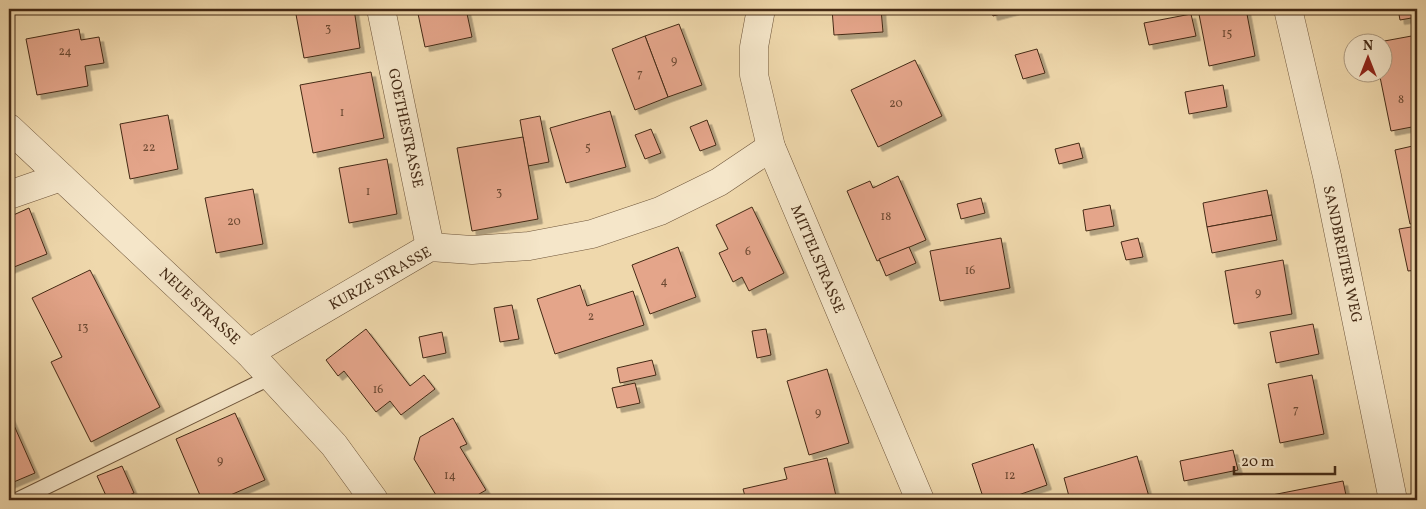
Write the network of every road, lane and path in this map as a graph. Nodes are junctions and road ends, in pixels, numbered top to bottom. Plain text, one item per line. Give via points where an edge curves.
1 (381, 9) edge
2 (761, 9) edge
3 (1288, 9) edge
4 (9, 128) edge
5 (771, 148) junction
6 (61, 177) junction
7 (9, 195) edge
8 (430, 248) junction
9 (249, 352) junction
10 (271, 377) junction
11 (18, 500) edge
12 (374, 500) edge
13 (920, 500) edge
14 (1393, 500) edge

1 - 8 street, GOETHESTRASSE
2 - 5 street, MITTELSTRASSE via 754,47 754,75
3 - 14 street, SANDBREITER WEG via 1327,176
4 - 6 street, NEUE STRASSE
5 - 8 street, KURZE STRASSE via 720,182 660,211 592,234 529,246 472,250
5 - 13 street, MITTELSTRASSE
6 - 7 street
6 - 9 street, NEUE STRASSE
8 - 9 street, KURZE STRASSE
9 - 10 street, NEUE STRASSE
10 - 11 lane
10 - 12 street, NEUE STRASSE via 334,445

